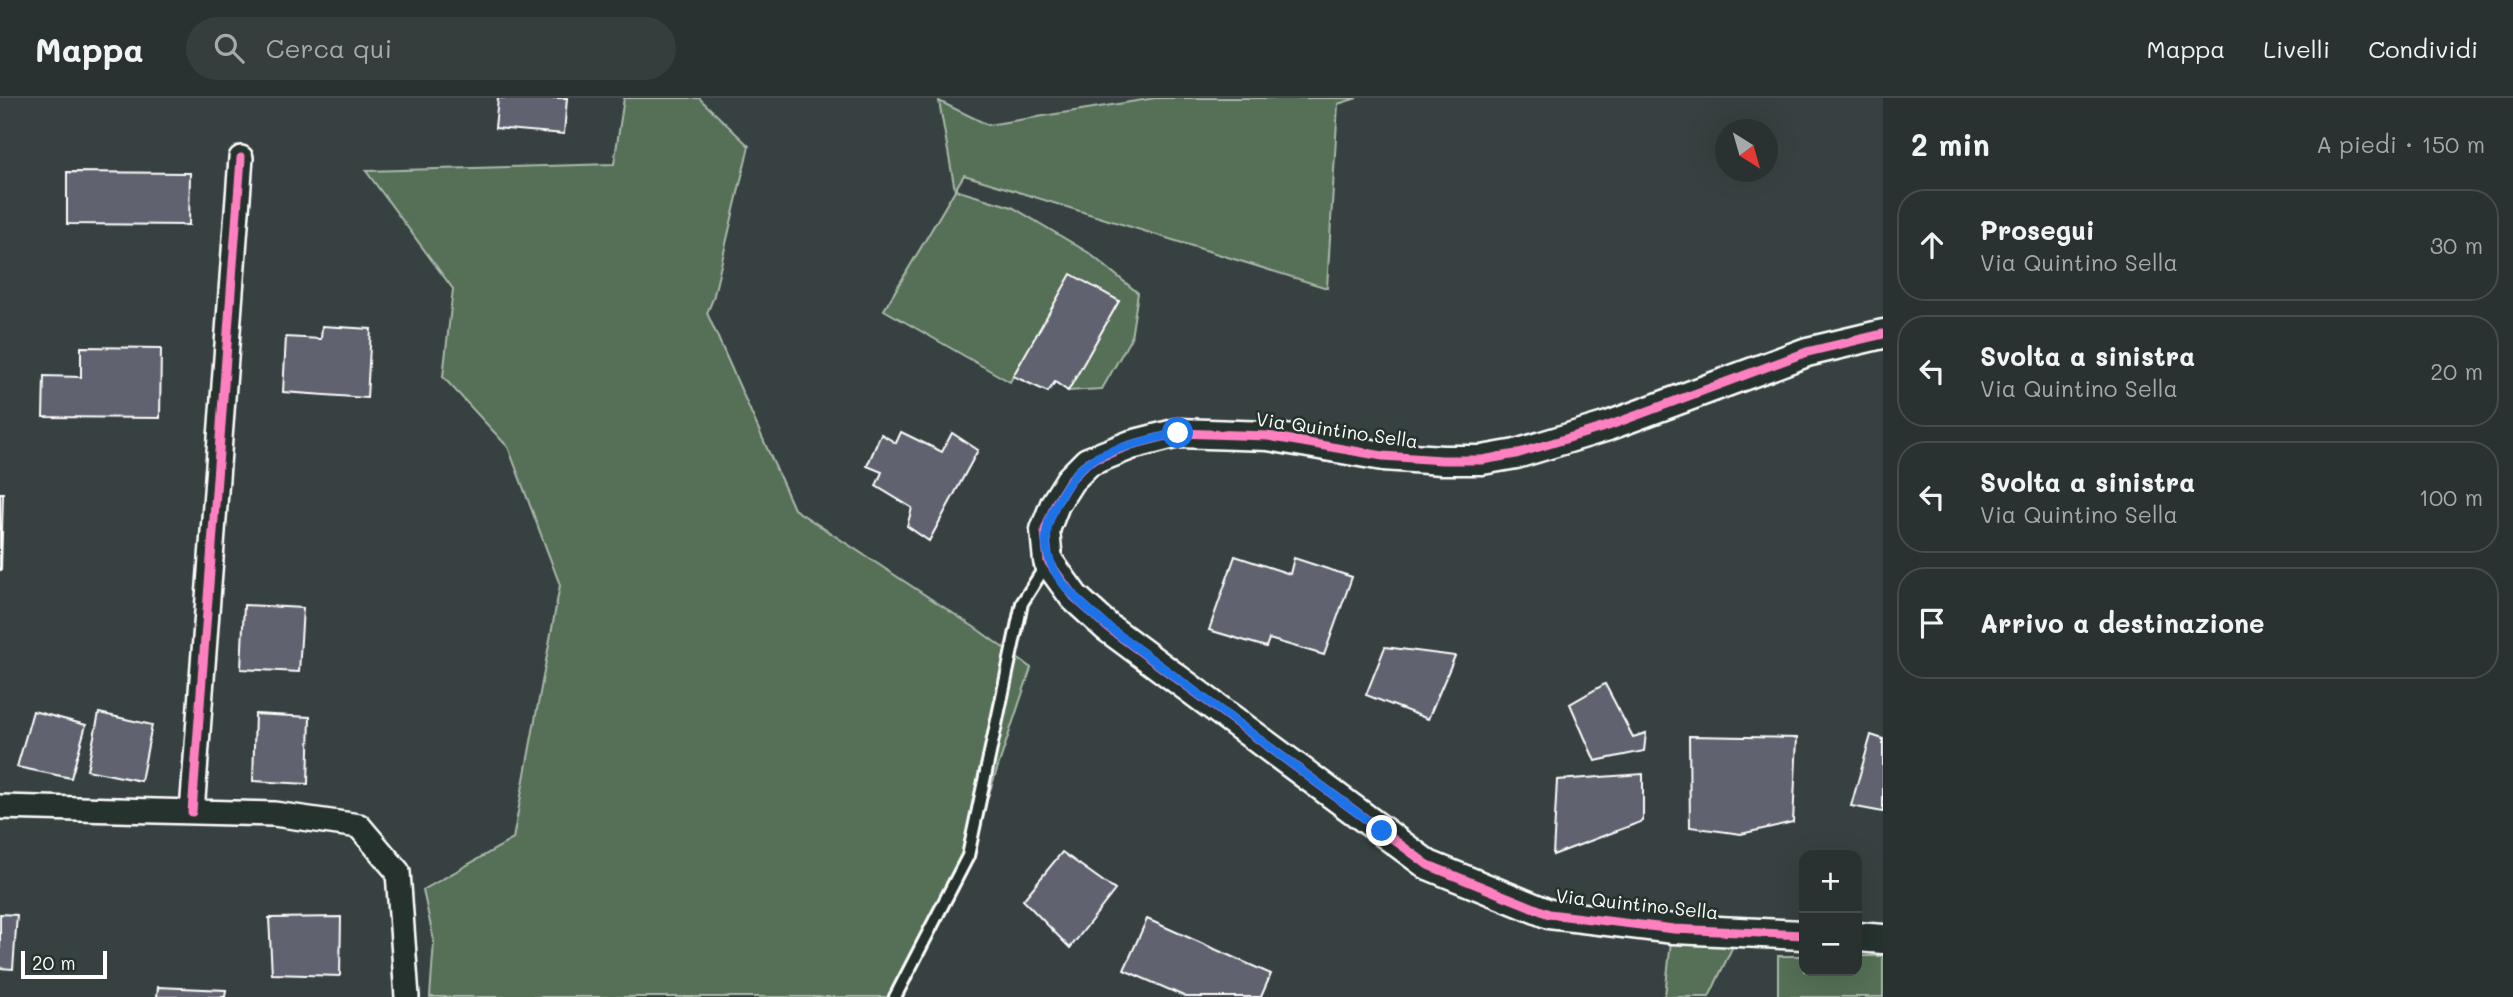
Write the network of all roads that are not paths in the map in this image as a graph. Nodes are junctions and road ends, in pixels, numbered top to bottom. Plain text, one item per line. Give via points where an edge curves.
1 (241, 158) dead end
2 (1883, 334) edge
3 (1048, 561) junction
4 (0, 807) edge
5 (192, 812) junction
6 (1799, 935) edge
7 (1862, 937) edge
8 (1883, 939) edge
9 (407, 997) edge
10 (895, 997) edge

1 - 5 street
2 - 3 street, Via Quintino Sella via 1807,352 1608,426 1482,460 1383,456 1268,436 1178,433 1131,445 1088,462 1070,480 1045,530
3 - 6 street, Via Quintino Sella via 1074,597 1107,626 1428,864 1549,914 1674,929
3 - 10 lane via 1021,603 968,856
4 - 5 street
5 - 9 street via 274,814 359,826 398,872
7 - 8 street

